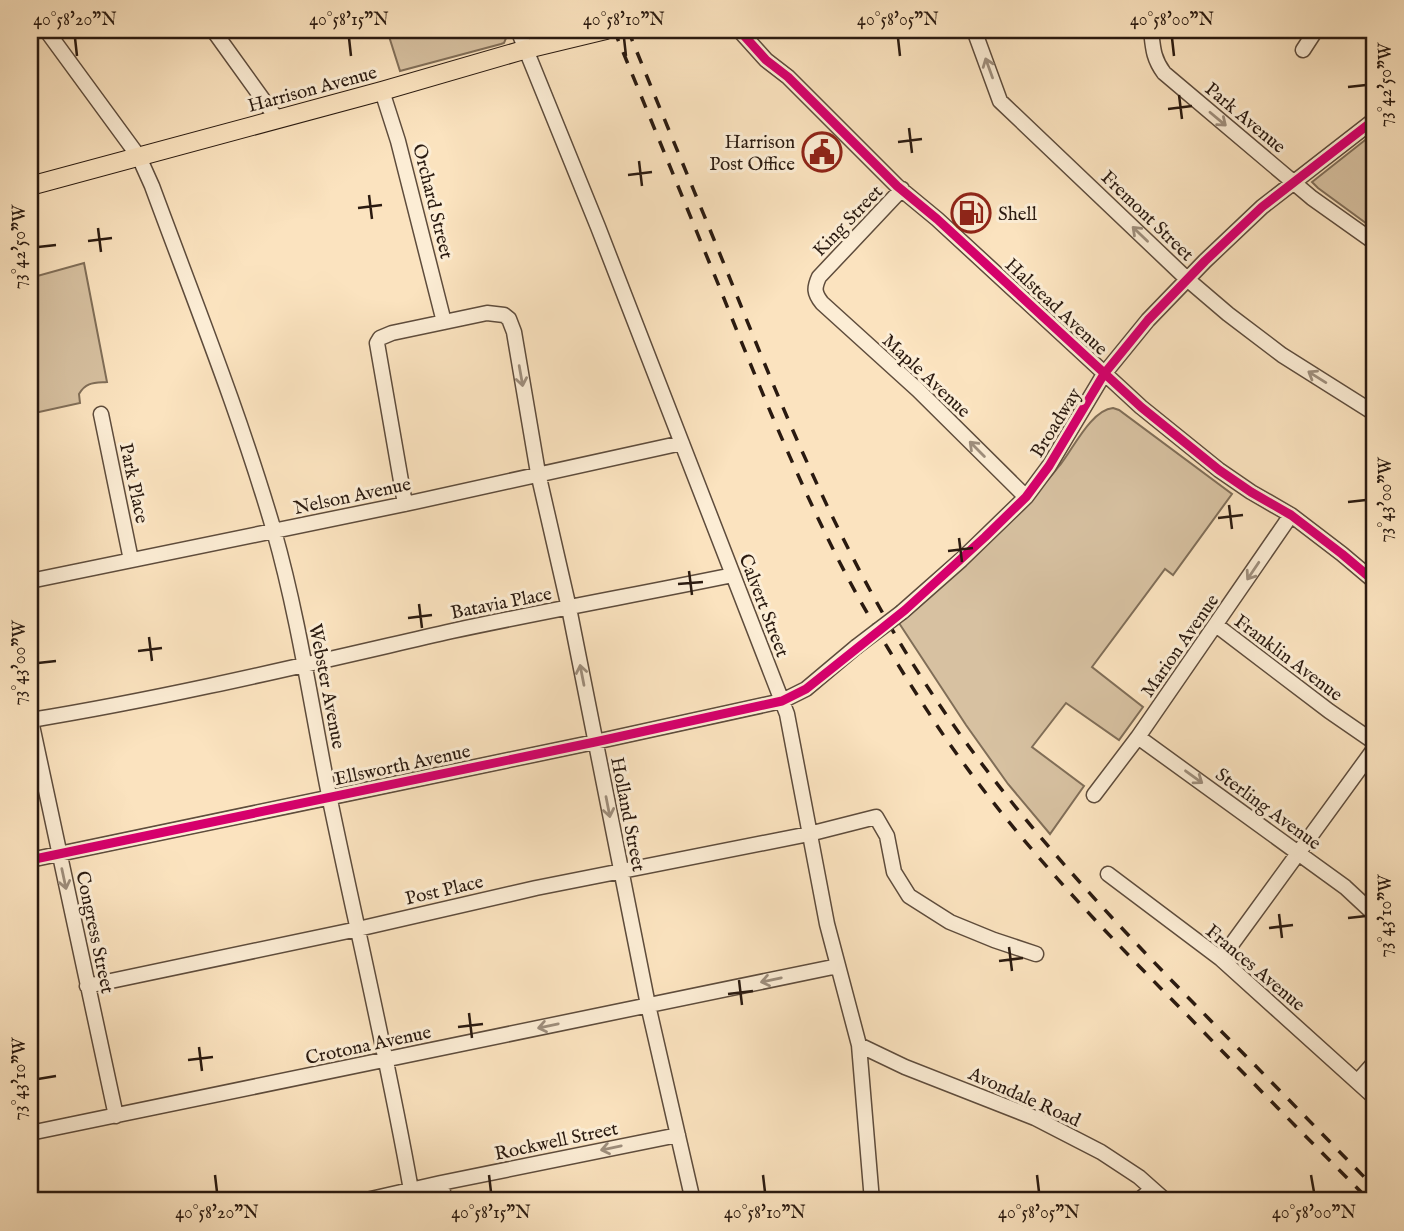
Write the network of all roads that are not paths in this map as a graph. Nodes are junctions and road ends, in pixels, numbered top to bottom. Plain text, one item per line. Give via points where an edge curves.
1 (46, 30) edge
2 (214, 30) edge
3 (519, 30) edge
4 (606, 30) edge
5 (739, 30) edge
6 (974, 30) edge
7 (1151, 30) edge
8 (1316, 30) edge
9 (527, 49) junction
10 (1303, 51) dead end
11 (382, 91) junction
12 (277, 119) junction
13 (1374, 120) edge
14 (139, 157) junction
15 (1293, 182) junction
16 (30, 186) edge
17 (902, 189) junction
18 (1374, 242) edge
19 (819, 277) joint
20 (1187, 279) junction
21 (444, 322) junction
22 (1104, 374) junction
23 (1374, 413) edge
24 (101, 414) dead end
25 (681, 443) junction
26 (538, 473) junction
27 (1026, 497) junction
28 (405, 504) junction
29 (1292, 515) junction
30 (274, 531) junction
31 (131, 560) junction
32 (733, 575) junction
33 (30, 581) edge
34 (1374, 581) edge
35 (569, 608) junction
36 (1216, 625) junction
37 (304, 665) junction
38 (782, 701) junction
39 (30, 718) edge
40 (1138, 737) junction
41 (595, 742) junction
42 (1374, 742) edge
43 (1374, 750) edge
44 (1094, 795) dead end
45 (330, 798) junction
46 (809, 834) junction
47 (59, 853) junction
48 (1298, 853) junction
49 (30, 860) edge
50 (621, 871) junction
51 (1108, 874) dead end
52 (1374, 914) edge
53 (358, 929) junction
54 (1036, 954) dead end
55 (1221, 959) junction
56 (838, 966) junction
57 (87, 986) junction
58 (648, 1005) junction
59 (859, 1045) junction
60 (387, 1059) junction
61 (1374, 1063) edge
62 (1357, 1081) junction
63 (1374, 1097) edge
64 (116, 1116) junction
65 (30, 1133) edge
66 (678, 1135) junction
67 (441, 1183) junction
68 (1152, 1189) junction
69 (411, 1190) junction
70 (362, 1201) edge
71 (445, 1201) edge
72 (693, 1201) edge
73 (872, 1201) edge
74 (1138, 1201) edge
75 (1166, 1201) edge

1 - 14 street, Webster Avenue
2 - 12 street
3 - 9 street, Calvert Street
4 - 9 main road, Harrison Avenue
5 - 17 street, Halstead Avenue
20 -> 6 street, Fremont Street via 1000,100
7 -> 15 street, Park Avenue via 1153,55 1164,73
8 - 10 street
9 - 11 main road, Harrison Avenue
9 - 25 street, Calvert Street
11 - 12 main road, Harrison Avenue
11 - 21 street, Orchard Street
12 - 14 main road, Harrison Avenue
13 - 15 street, Broadway
14 - 16 main road, Harrison Avenue
14 - 30 street, Webster Avenue via 238,419
15 - 18 street, Park Avenue
15 - 20 street, Broadway
17 - 19 street, King Street
17 - 22 street, Halstead Avenue
27 -> 19 street, Maple Avenue via 822,303 815,294
20 - 22 street, Broadway
23 -> 20 street, Fremont Street via 1282,355
21 -> 26 street, Holland Street via 487,313 509,319
21 - 28 street via 391,333 377,343
22 - 27 street, Broadway
22 - 29 street, Halstead Avenue via 1219,470
24 - 31 street, Park Place
25 - 26 street, Nelson Avenue
25 - 32 street, Calvert Street
26 - 28 street, Nelson Avenue
26 - 35 street, Holland Street
27 - 38 street, Broadway, bridge via 902,612 806,689
28 - 30 street, Nelson Avenue
29 - 34 street, Halstead Avenue
29 -> 36 street, Marion Avenue
30 - 31 street, Nelson Avenue
30 - 37 street, Webster Avenue
31 - 33 street, Nelson Avenue
32 - 35 street, Batavia Place
32 - 38 street, Calvert Street
35 - 37 street, Batavia Place
41 -> 35 street, Holland Street
36 - 40 street, Marion Avenue
36 - 42 street, Franklin Avenue
37 - 39 street, Batavia Place
37 - 45 street, Webster Avenue
38 - 41 street, Ellsworth Avenue
38 - 46 street, Calvert Street
39 - 47 street, Congress Street
40 - 44 street, Marion Avenue
40 -> 48 street, Sterling Avenue
41 - 45 street, Ellsworth Avenue
41 -> 50 street, Holland Street
43 - 48 street
45 - 47 street, Ellsworth Avenue
45 - 53 street, Webster Avenue
46 - 50 street, Post Place
46 - 54 street, Post Place via 876,817 887,836 894,872 909,896 950,922
46 - 56 street, Calvert Street
47 - 49 street, Ellsworth Avenue
47 -> 57 street, Congress Street
48 - 52 street, Sterling Avenue
48 - 55 street
50 - 53 street, Post Place
50 - 58 street, Holland Street
51 - 55 street, Frances Avenue
53 - 57 street, Post Place
53 - 60 street, Webster Avenue
55 - 62 street, Frances Avenue
56 -> 58 street, Crotona Avenue
56 - 59 street, Calvert Street
57 - 64 street, Congress Street
58 -> 60 street, Crotona Avenue
58 - 66 street, Holland Street
59 - 68 street, Avondale Road via 1035,1118 1101,1152
59 - 73 street, Calvert Street
60 - 64 street, Crotona Avenue
60 - 69 street, Webster Avenue
61 - 62 street
62 - 63 street, Frances Avenue
64 - 65 street, Crotona Avenue
66 -> 67 street, Rockwell Street
66 - 72 street, Holland Street
67 - 69 street
67 - 71 street
68 - 74 street
68 - 75 street, Avondale Road
69 - 70 street

